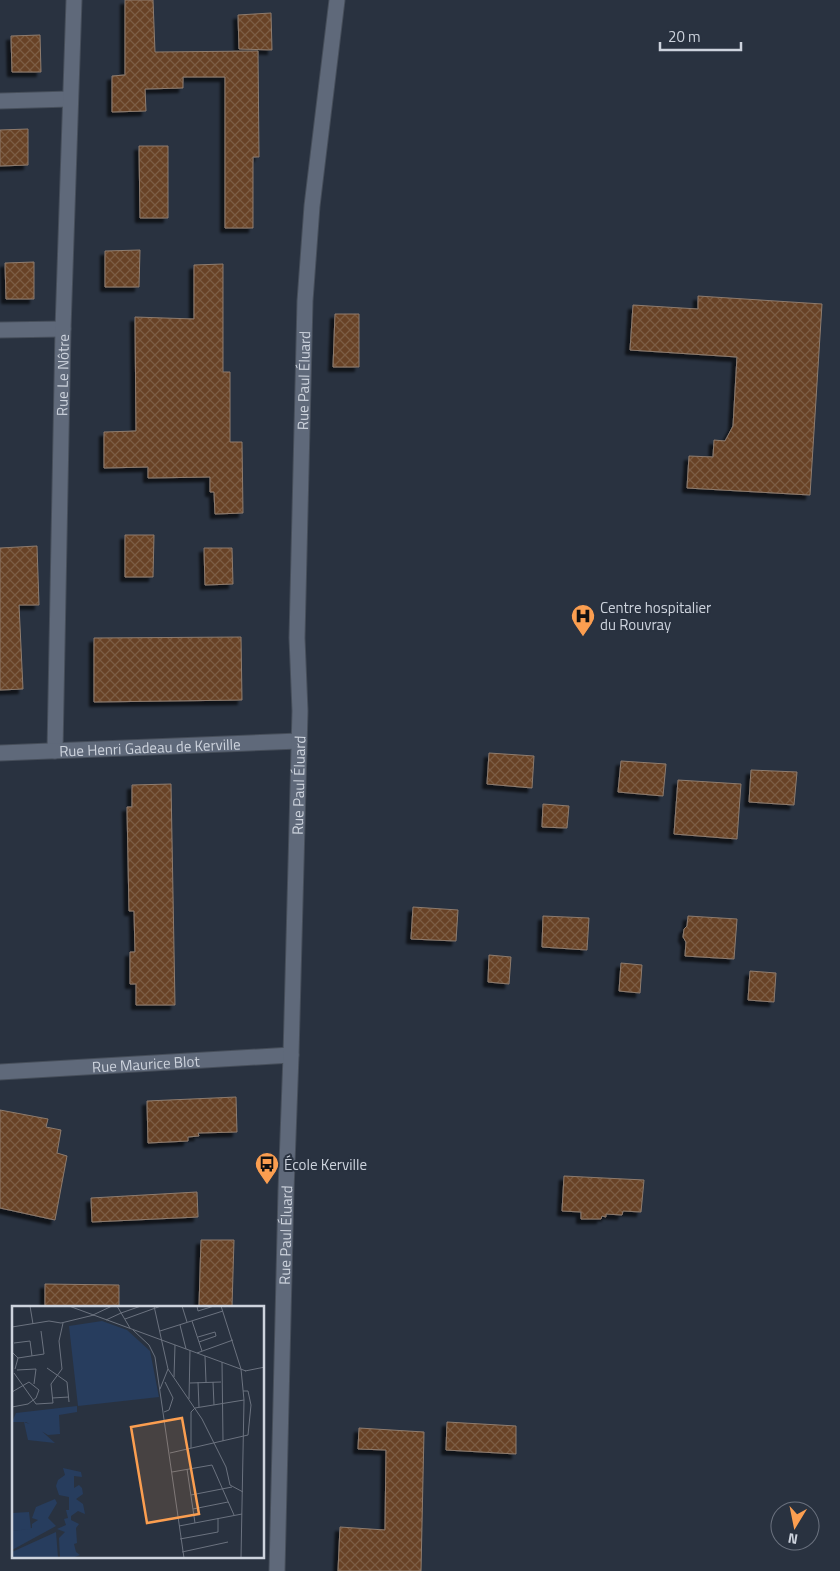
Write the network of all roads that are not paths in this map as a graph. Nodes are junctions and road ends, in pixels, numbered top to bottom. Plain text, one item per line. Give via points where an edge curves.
1 (74, 0) edge
2 (337, 0) edge
3 (70, 99) junction
4 (0, 101) edge
5 (63, 328) junction
6 (0, 330) edge
7 (299, 741) junction
8 (55, 751) junction
9 (0, 752) edge
10 (291, 1055) junction
11 (0, 1072) edge
12 (277, 1571) edge

1 - 3 street, Rue Le Nôtre
2 - 7 street, Rue Paul Éluard via 312,206 305,301 298,628
3 - 4 street
3 - 5 street, Rue Le Nôtre
5 - 6 street
5 - 8 street, Rue Le Nôtre
7 - 8 street, Rue Henri Gadeau de Kerville
7 - 10 street, Rue Paul Éluard
8 - 9 street, Rue Henri Gadeau de Kerville
10 - 11 street, Rue Maurice Blot
10 - 12 street, Rue Paul Éluard

